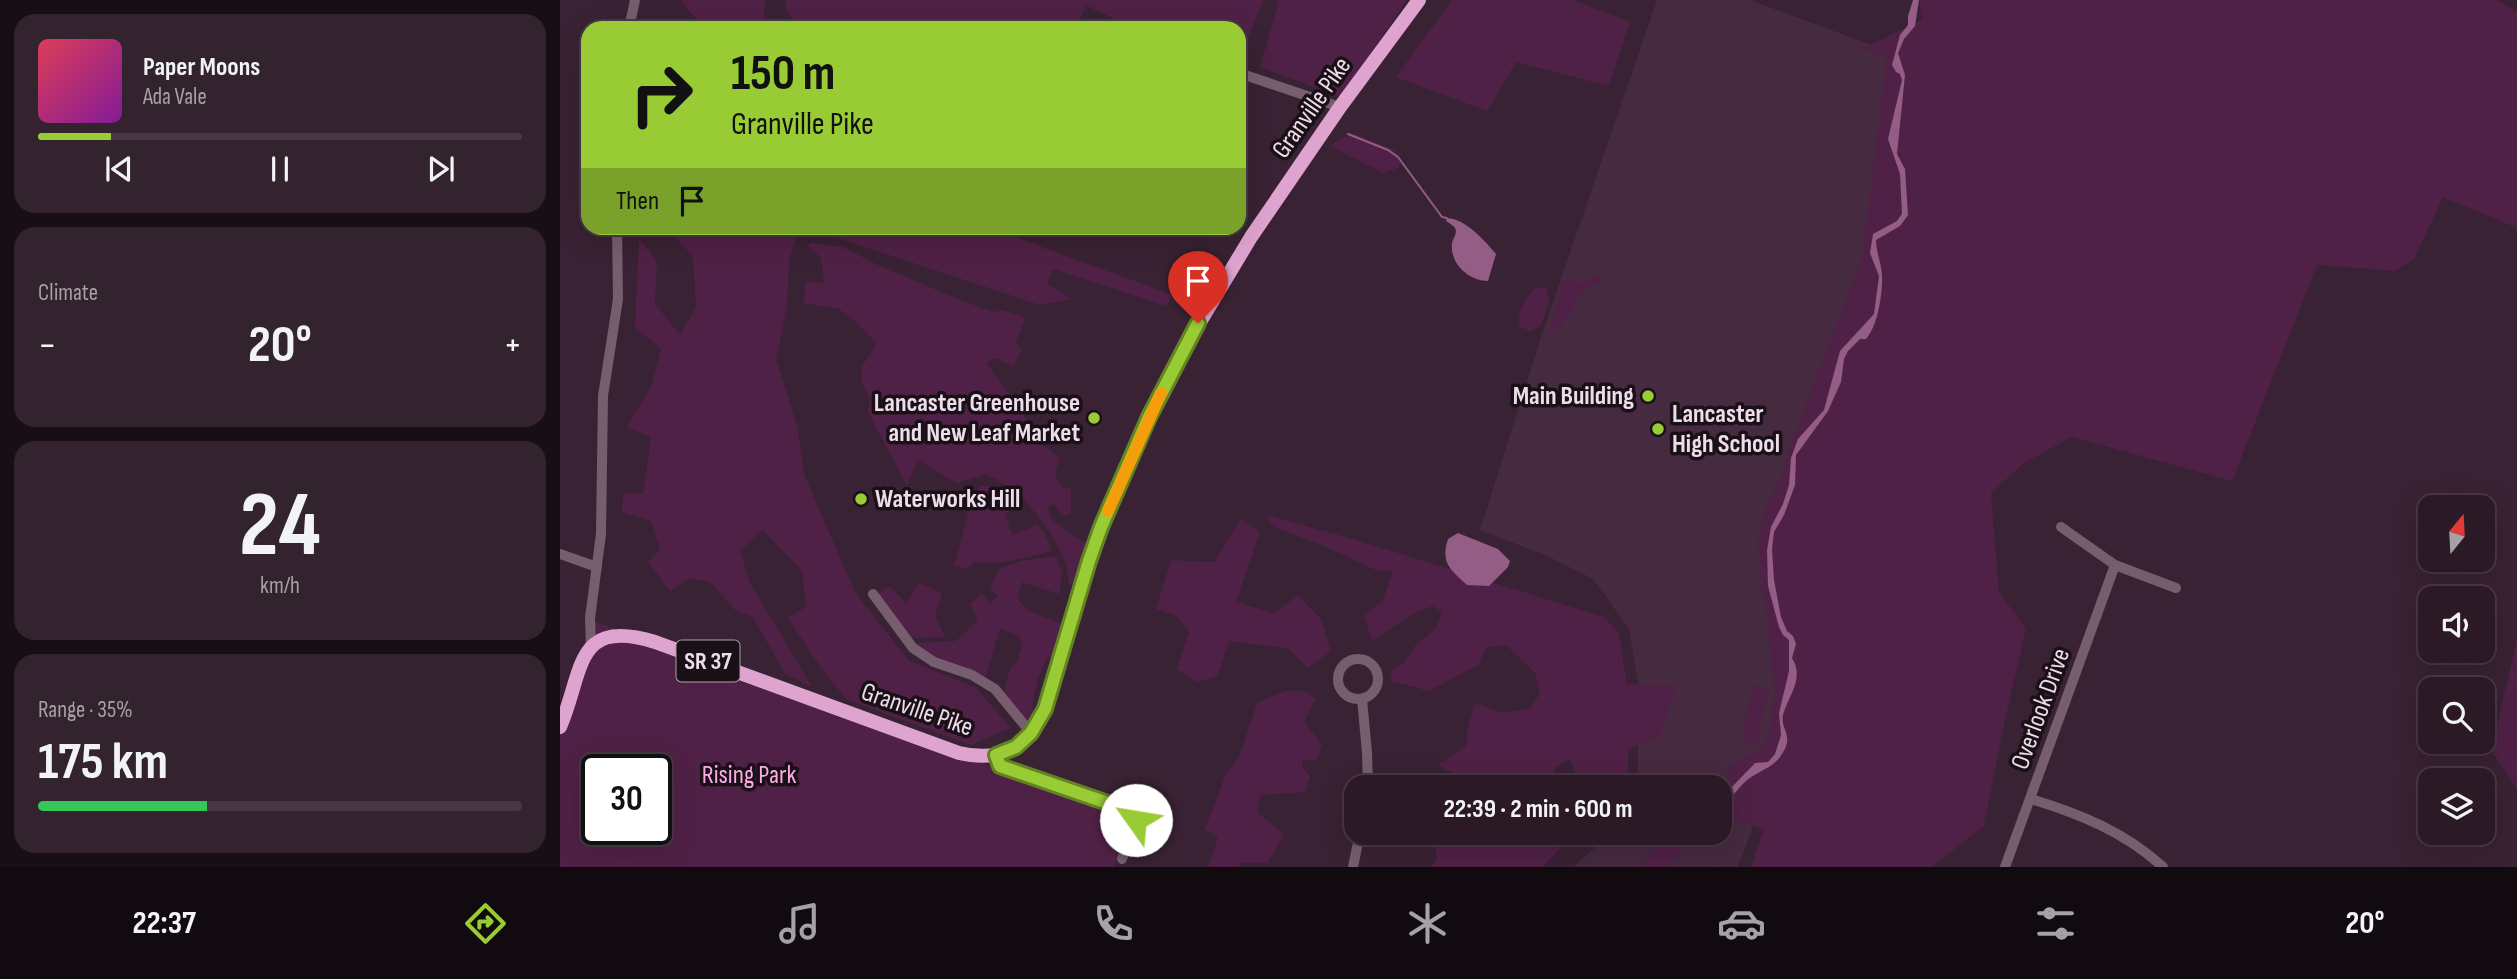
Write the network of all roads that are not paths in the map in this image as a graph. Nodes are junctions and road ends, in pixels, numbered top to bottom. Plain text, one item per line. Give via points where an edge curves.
1 (635, 0) edge
2 (1419, 0) edge
3 (630, 21) edge
4 (1246, 75) edge
5 (1340, 107) junction
6 (617, 235) edge
7 (2061, 527) dead end
8 (560, 554) edge
9 (2115, 565) junction
10 (597, 567) junction
11 (2176, 588) dead end
12 (873, 594) dead end
13 (591, 646) junction
14 (1362, 699) junction
15 (560, 727) edge
16 (1031, 733) junction
17 (996, 755) junction
18 (1368, 775) edge
19 (2031, 799) junction
20 (1358, 845) edge
21 (1122, 859) dead end
22 (1353, 867) edge
23 (2005, 867) edge
24 (2163, 867) edge

1 - 3 street
2 - 5 highway, Granville Pike
4 - 5 street
5 - 16 highway, Granville Pike via 1232,265 1154,408 1101,527 1045,709
6 - 10 street via 618,299 603,396
7 - 9 street
8 - 10 street
9 - 11 street
9 - 19 street, Overlook Drive
10 - 13 street
12 - 16 street via 913,648 934,662 984,681
13 - 15 highway
13 - 17 highway, Granville Pike / SR 37 via 611,636 637,636 959,753
14 - 14 street via 1374,691 1378,676 1370,663 1355,660 1342,668 1339,683 1347,696
14 - 18 street
16 - 17 highway, Granville Pike via 1016,747
17 - 21 street via 1000,766 1134,814 1136,821
19 - 23 street, Overlook Drive
19 - 24 street via 2109,828
20 - 22 street

